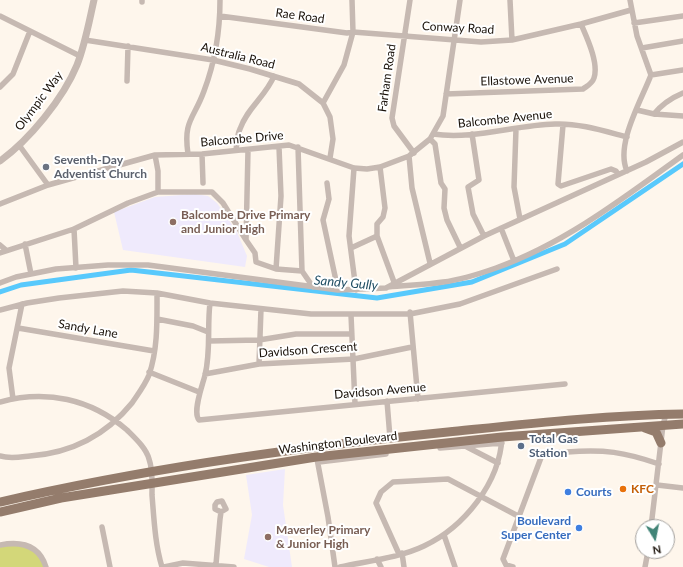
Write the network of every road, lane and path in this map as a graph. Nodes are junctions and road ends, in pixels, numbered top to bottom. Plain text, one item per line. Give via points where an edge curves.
1 (94, 0) edge
2 (220, 0) edge
3 (352, 0) edge
4 (410, 0) edge
5 (460, 0) edge
6 (510, 0) edge
7 (630, 0) edge
8 (631, 10) junction
9 (0, 16) edge
10 (220, 16) junction
11 (683, 16) edge
12 (634, 23) junction
13 (581, 24) junction
14 (30, 31) junction
15 (353, 32) junction
16 (405, 36) junction
17 (85, 40) junction
18 (454, 40) junction
19 (512, 40) junction
20 (683, 40) edge
21 (128, 46) junction
22 (642, 48) junction
23 (80, 56) junction
24 (213, 60) junction
25 (683, 70) edge
26 (651, 75) junction
27 (274, 76) junction
28 (127, 82) dead end
29 (0, 86) edge
30 (683, 93) edge
31 (446, 94) junction
32 (323, 103) junction
33 (637, 110) junction
34 (654, 114) junction
35 (683, 116) edge
36 (563, 125) junction
37 (516, 129) junction
38 (472, 134) junction
39 (432, 137) junction
40 (627, 137) junction
41 (683, 142) edge
42 (19, 145) junction
43 (279, 147) junction
44 (298, 147) junction
45 (236, 150) junction
46 (248, 150) junction
47 (188, 154) junction
48 (202, 154) junction
49 (155, 155) junction
50 (412, 155) junction
51 (683, 156) edge
52 (330, 158) junction
53 (0, 161) edge
54 (380, 167) junction
55 (354, 168) junction
56 (627, 171) junction
57 (618, 174) junction
58 (204, 182) dead end
59 (327, 183) dead end
60 (48, 186) junction
61 (158, 192) junction
62 (0, 204) edge
63 (520, 219) junction
64 (501, 228) junction
65 (74, 229) junction
66 (376, 236) junction
67 (484, 236) junction
68 (246, 240) junction
69 (25, 244) junction
70 (0, 245) edge
71 (460, 247) junction
72 (351, 248) junction
73 (6, 250) junction
74 (0, 253) edge
75 (514, 261) junction
76 (430, 263) junction
77 (76, 268) junction
78 (276, 269) junction
79 (557, 269) dead end
80 (302, 271) junction
81 (31, 274) junction
82 (394, 282) junction
83 (0, 283) edge
84 (313, 287) junction
85 (386, 288) junction
86 (338, 290) junction
87 (356, 290) junction
88 (156, 293) junction
89 (210, 303) junction
90 (22, 304) junction
91 (262, 309) junction
92 (0, 310) edge
93 (410, 313) junction
94 (351, 315) junction
95 (157, 319) junction
96 (18, 328) junction
97 (208, 332) junction
98 (351, 334) junction
99 (259, 340) junction
100 (209, 341) junction
101 (412, 347) junction
102 (154, 352) junction
103 (354, 359) junction
104 (259, 364) junction
105 (149, 372) junction
106 (205, 374) junction
107 (565, 384) dead end
108 (199, 392) junction
109 (14, 399) junction
110 (418, 399) junction
111 (0, 402) edge
112 (387, 402) junction
113 (355, 404) junction
114 (666, 414) junction
115 (683, 414) edge
116 (116, 421) junction
117 (663, 425) junction
118 (683, 425) edge
119 (636, 427) junction
120 (390, 438) junction
121 (502, 440) junction
122 (661, 443) junction
123 (465, 446) junction
124 (0, 456) edge
125 (317, 459) junction
126 (498, 463) junction
127 (659, 464) junction
128 (151, 471) junction
129 (152, 482) junction
130 (657, 485) junction
131 (683, 488) edge
132 (481, 496) junction
133 (0, 502) edge
134 (0, 512) edge
135 (221, 512) dead end
136 (518, 516) junction
137 (652, 519) edge
138 (102, 527) dead end
139 (444, 535) junction
140 (0, 545) edge
141 (401, 554) junction
142 (377, 559) junction
143 (216, 564) junction
144 (46, 567) edge
145 (110, 567) edge
146 (163, 567) edge
147 (234, 567) edge
148 (335, 567) edge
149 (340, 567) edge
150 (381, 567) edge
151 (404, 567) edge
152 (455, 567) edge
153 (513, 567) edge

1 - 17 street, Olympic Way
2 - 10 street
3 - 15 street
4 - 16 street, Farham Road
5 - 18 street, Balcombe Drive
6 - 19 street
7 - 8 street
8 - 12 street
8 - 13 street, Conway Road
9 - 14 street
10 - 15 street, Rae Road
10 - 24 street
11 - 12 street
12 - 22 street
13 - 19 street, Conway Road
13 - 31 street, Ellastowe Avenue via 591,47 595,69 591,84 583,89
14 - 23 street
14 - 29 street via 13,74
15 - 16 street, Conway Road
15 - 32 street via 344,65
16 - 18 street, Conway Road
16 - 50 street, Farham Road via 392,118 394,126
17 - 21 street, Australia Road
17 - 23 street, Olympic Way
18 - 19 street, Conway Road
18 - 31 street, Balcombe Drive
20 - 22 street
21 - 24 street, Australia Road
21 - 28 street
22 - 26 street
23 - 42 street, Olympic Way via 67,85
24 - 27 street, Australia Road
24 - 47 street via 204,91 187,127
25 - 26 street
26 - 33 street
27 - 32 street, Australia Road via 299,84
27 - 45 street via 270,86 246,115 240,128
30 - 34 street via 661,105
31 - 39 street, Balcombe Drive via 443,116
32 - 52 street, Australia Road via 330,117 333,139
33 - 34 street
33 - 40 street
34 - 35 street
36 - 37 street, Balcombe Avenue
36 - 40 street, Balcombe Avenue via 586,127
36 - 57 street via 558,184 561,186 611,169
37 - 38 street, Balcombe Avenue
37 - 63 street via 514,187
38 - 39 street, Balcombe Avenue
38 - 67 street via 479,180 468,188 473,214
39 - 50 street, Balcombe Drive
39 - 71 street via 441,183 445,189 444,208 447,220
40 - 56 street via 623,162
41 - 56 street
42 - 53 street, Olympic Way
42 - 60 street
43 - 44 street, Balcombe Drive
43 - 46 street, Balcombe Drive
43 - 78 street via 281,196
44 - 52 street, Balcombe Drive
44 - 80 street
45 - 46 street, Balcombe Drive
45 - 48 street, Balcombe Drive
46 - 68 street
47 - 48 street, Balcombe Drive
47 - 49 street, Balcombe Drive
48 - 58 street
49 - 60 street, Balcombe Drive
49 - 61 street
50 - 54 street, Balcombe Drive
50 - 76 street via 412,188
51 - 75 street via 596,216 552,243
52 - 55 street, Balcombe Drive
54 - 55 street, Balcombe Drive
54 - 66 street via 385,208 383,217 377,224
55 - 72 street via 350,206
56 - 57 street
57 - 63 street
59 - 86 street via 329,199 323,220
60 - 62 street, Balcombe Drive
61 - 65 street via 128,203
61 - 68 street via 212,192 223,203
63 - 64 street
64 - 67 street
64 - 75 street
65 - 69 street
65 - 77 street
66 - 72 street
66 - 82 street
67 - 71 street
68 - 78 street via 255,253 256,262
69 - 73 street
69 - 81 street
70 - 73 street
71 - 76 street
72 - 87 street
73 - 74 street
75 - 85 street via 444,282
76 - 82 street
77 - 81 street
77 - 84 street via 148,265
78 - 80 street
79 - 93 street via 460,304
80 - 84 street
81 - 83 street
82 - 85 street
84 - 86 street
85 - 87 street
86 - 87 street
88 - 89 street
88 - 90 street via 114,291
88 - 95 street
89 - 91 street
89 - 97 street
90 - 92 street
90 - 96 street
91 - 94 street
91 - 99 street
93 - 94 street
93 - 101 street
94 - 98 street
95 - 97 street via 193,326
95 - 102 street
96 - 102 street, Sandy Lane
96 - 109 street via 9,368
97 - 100 street
98 - 99 street via 296,334
98 - 103 street
99 - 100 street
99 - 104 street
100 - 106 street
101 - 103 street, Davidson Crescent
101 - 110 street
102 - 105 street
103 - 104 street, Davidson Crescent
103 - 113 street
104 - 106 street, Davidson Crescent
105 - 108 street
105 - 116 street via 141,390
106 - 108 street
107 - 110 street, Davidson Avenue
108 - 113 street, Davidson Avenue via 198,419
109 - 111 street
109 - 116 street via 46,395 64,398 84,403
110 - 112 street, Davidson Avenue
112 - 113 street, Davidson Avenue
112 - 120 street
114 - 115 highway, Washington Boulevard
114 - 117 street
114 - 120 highway, Washington Boulevard via 502,426
116 - 124 street via 96,436 73,448 44,455 7,458
116 - 128 street via 137,439 149,458
117 - 118 highway, Washington Boulevard
117 - 119 highway, Washington Boulevard
117 - 122 street
118 - 122 highway via 668,429
119 - 121 highway, Washington Boulevard
119 - 122 highway via 653,430
120 - 128 highway, Washington Boulevard
121 - 123 street
121 - 125 highway, Washington Boulevard
121 - 126 street
122 - 127 street
123 - 125 street
123 - 126 street
125 - 129 highway, Washington Boulevard
125 - 148 street
126 - 132 street
127 - 130 street
127 - 136 street via 614,451 545,454 540,457
128 - 129 street
128 - 133 highway, Washington Boulevard
129 - 134 highway, Washington Boulevard
129 - 146 street via 158,552
130 - 131 street
130 - 137 street
132 - 136 street
132 - 139 street
132 - 141 street via 448,479 402,480 386,486 376,503
135 - 143 street
136 - 153 street via 503,559 506,565
138 - 145 street
139 - 141 street via 423,547
139 - 152 street
140 - 144 street via 14,542 30,545
141 - 142 street
141 - 151 street
142 - 149 street
142 - 150 street
143 - 146 street via 183,563
143 - 147 street

